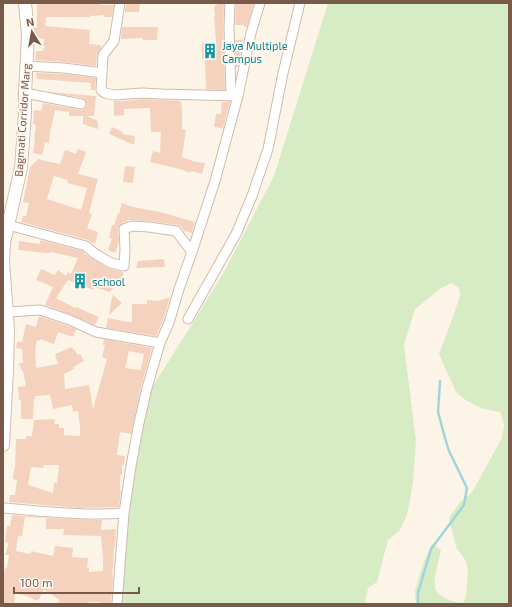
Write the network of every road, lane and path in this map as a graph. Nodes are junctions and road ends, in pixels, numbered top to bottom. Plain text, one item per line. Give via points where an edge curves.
1 (26, 3) edge
2 (120, 3) edge
3 (230, 3) edge
4 (260, 3) edge
5 (300, 3) edge
6 (26, 66) junction
7 (102, 73) junction
8 (24, 93) junction
9 (234, 96) junction
10 (81, 104) dead end
11 (8, 225) junction
12 (192, 252) junction
13 (3, 261) edge
14 (7, 312) junction
15 (188, 318) dead end
16 (160, 344) junction
17 (3, 445) edge
18 (3, 508) edge
19 (124, 513) junction
20 (117, 604) edge

1 - 6 street, Bagmati Corridor Marg
2 - 7 street via 114,41 103,55
3 - 9 street
4 - 9 street
5 - 15 street via 268,149 252,196 236,234
6 - 7 street
6 - 8 street, Bagmati Corridor Marg
7 - 9 street via 101,90 105,94
8 - 10 street
8 - 11 street, Bagmati Corridor Marg via 21,168
9 - 12 street via 215,180
11 - 12 street via 86,246 111,263 124,266 124,229 132,226 176,232
11 - 13 street, Bagmati Corridor Marg
12 - 16 street
13 - 14 street, Bagmati Corridor Marg
14 - 16 street via 40,310 96,332
14 - 17 street, Bagmati Corridor Marg
16 - 19 street via 139,423
18 - 19 street
19 - 20 street

